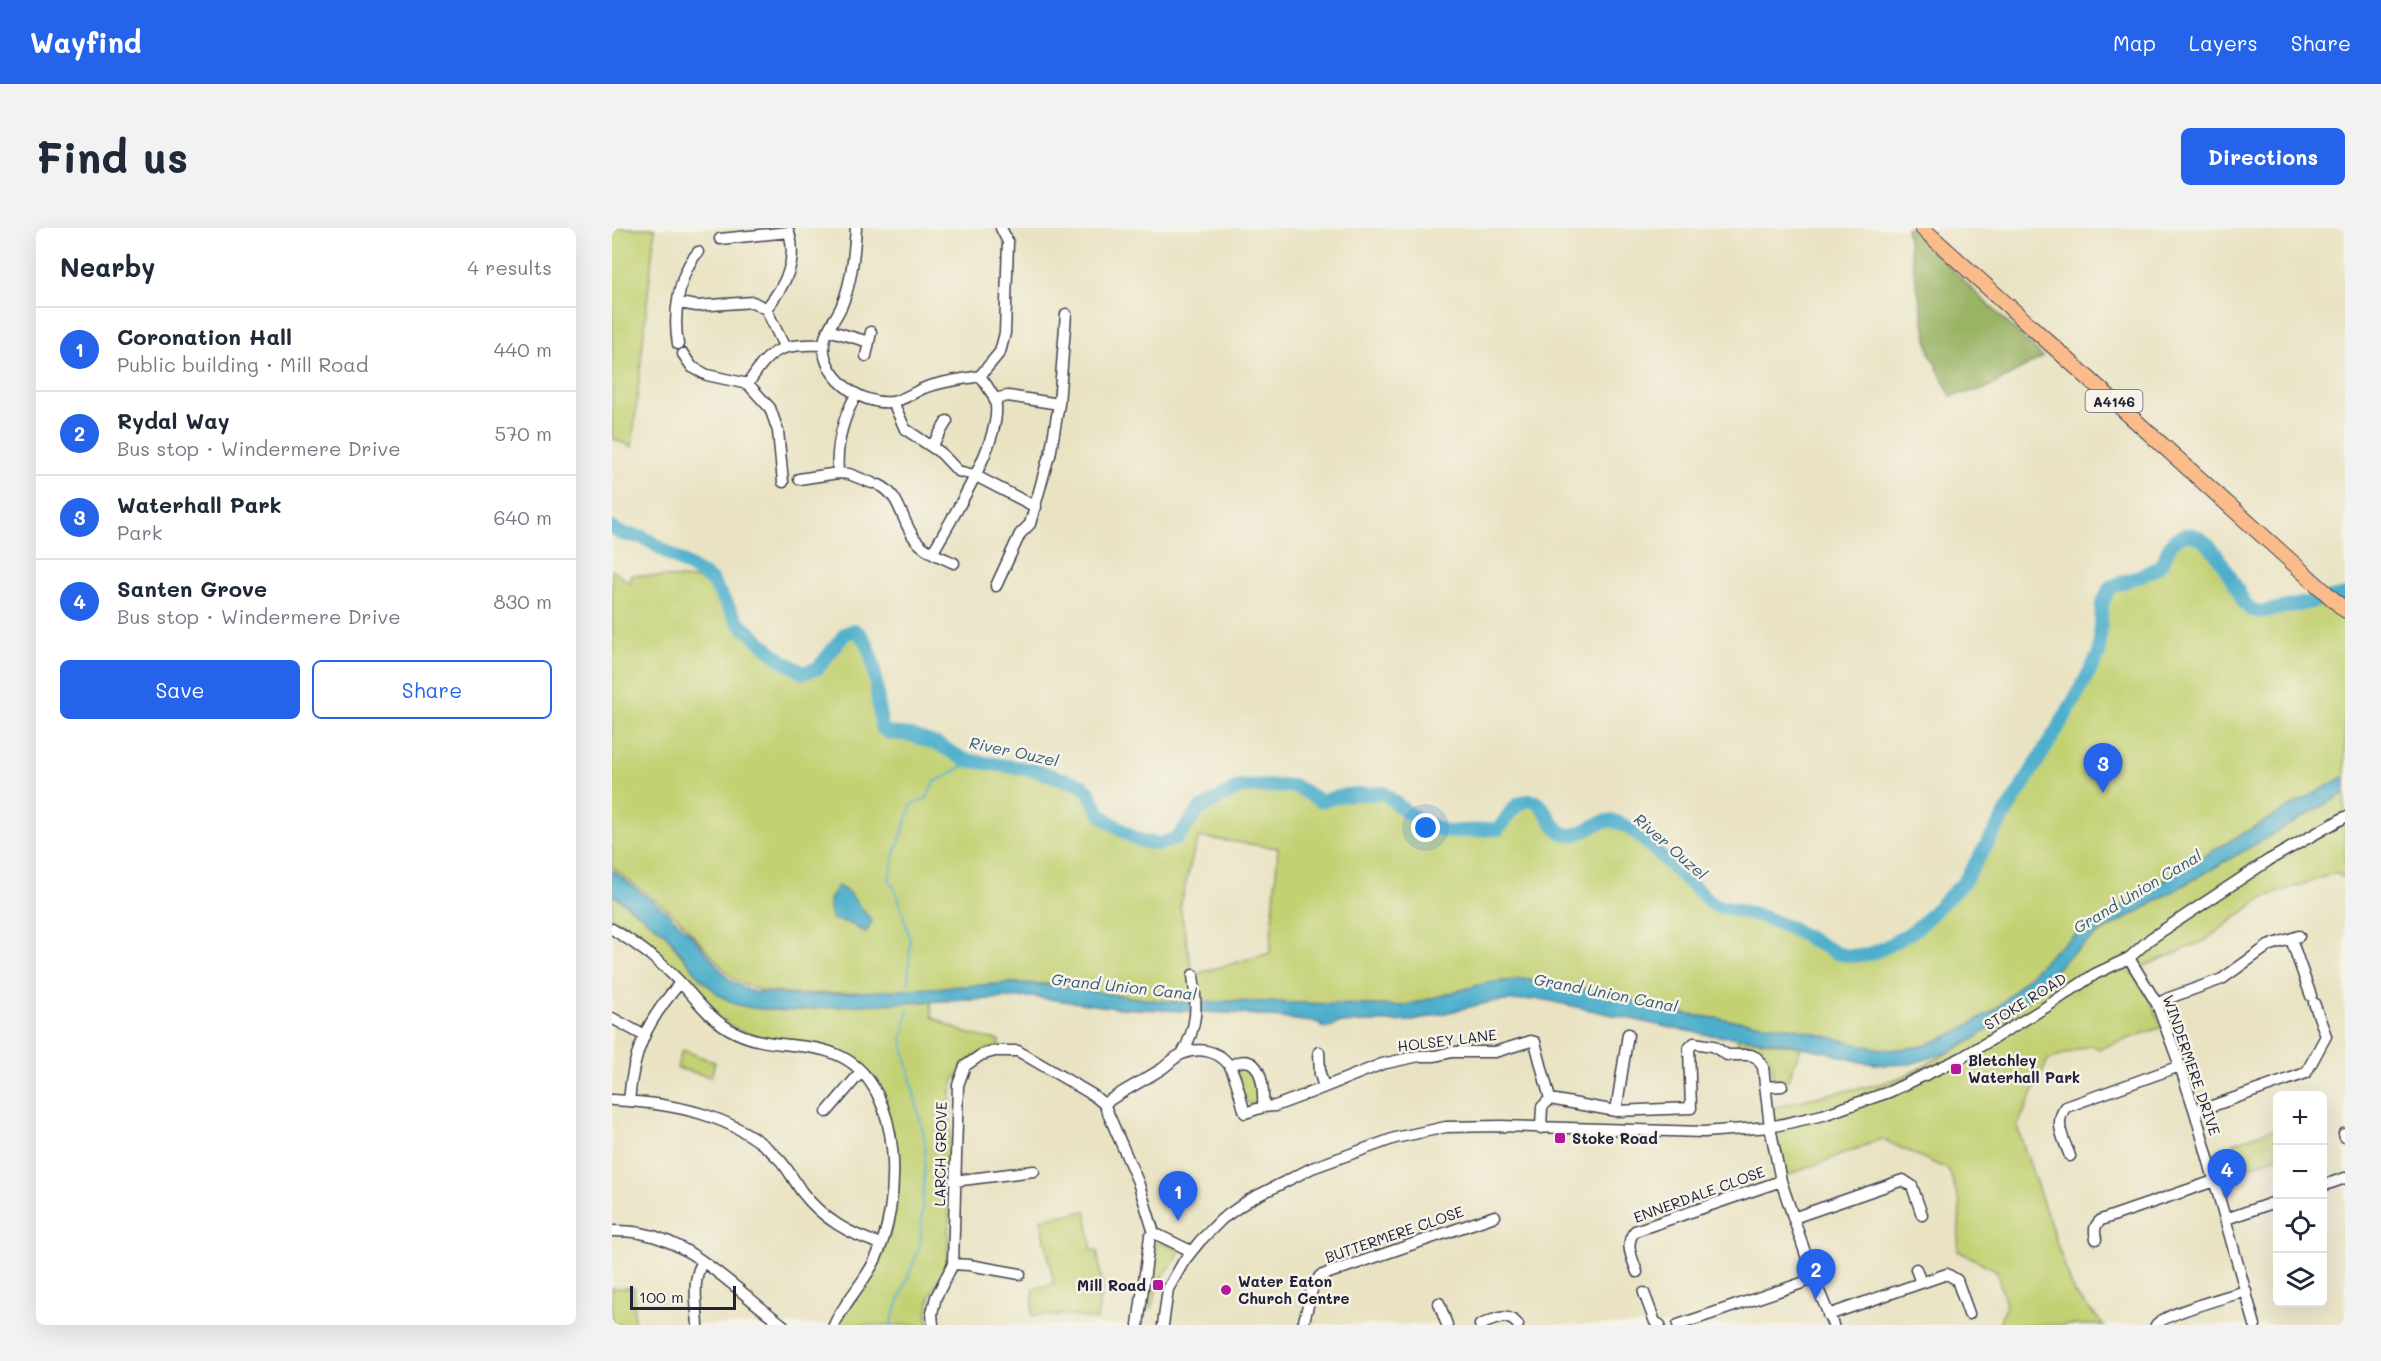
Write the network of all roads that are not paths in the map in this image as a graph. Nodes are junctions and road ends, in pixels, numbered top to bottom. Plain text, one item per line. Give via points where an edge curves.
1 (856, 228) edge
2 (1001, 228) edge
3 (1923, 228) edge
4 (720, 239) dead end
5 (698, 252) dead end
6 (679, 303) junction
7 (766, 309) junction
8 (1066, 314) dead end
9 (828, 330) junction
10 (824, 345) junction
11 (784, 346) junction
12 (866, 356) dead end
13 (980, 376) junction
14 (748, 384) junction
15 (856, 395) junction
16 (994, 399) junction
17 (893, 402) junction
18 (1059, 404) junction
19 (946, 420) dead end
20 (932, 446) junction
21 (838, 473) junction
22 (974, 475) junction
23 (799, 479) dead end
24 (783, 482) dead end
25 (1035, 507) junction
26 (933, 552) junction
27 (954, 563) dead end
28 (996, 586) dead end
29 (2345, 610) edge
30 (2345, 817) edge
31 (612, 929) edge
32 (2129, 958) junction
33 (1193, 975) dead end
34 (680, 982) junction
35 (2157, 1004) junction
36 (612, 1018) edge
37 (1628, 1034) dead end
38 (643, 1035) junction
39 (1319, 1052) dead end
40 (1182, 1054) junction
41 (1230, 1066) junction
42 (2180, 1066) junction
43 (861, 1072) junction
44 (1782, 1086) dead end
45 (1324, 1087) junction
46 (1766, 1087) junction
47 (1550, 1099) junction
48 (612, 1100) edge
49 (629, 1101) junction
50 (1104, 1104) junction
51 (1263, 1107) junction
52 (1616, 1111) junction
53 (827, 1112) dead end
54 (2195, 1112) junction
55 (1770, 1127) junction
56 (1541, 1128) junction
57 (2070, 1156) dead end
58 (1034, 1171) dead end
59 (2345, 1178) edge
60 (1781, 1180) junction
61 (954, 1181) junction
62 (2214, 1181) junction
63 (2327, 1184) edge
64 (2273, 1203) edge
65 (1922, 1215) dead end
66 (1495, 1216) dead end
67 (1793, 1218) junction
68 (2226, 1220) junction
69 (612, 1231) edge
70 (1154, 1233) junction
71 (2096, 1239) dead end
72 (881, 1244) junction
73 (1191, 1251) junction
74 (703, 1262) junction
75 (954, 1264) junction
76 (1916, 1269) dead end
77 (1637, 1272) dead end
78 (1020, 1274) dead end
79 (1814, 1279) junction
80 (1921, 1283) junction
81 (2246, 1291) junction
82 (1644, 1293) dead end
83 (1439, 1303) dead end
84 (1969, 1314) dead end
85 (1831, 1320) edge
86 (698, 1325) edge
87 (783, 1325) edge
88 (834, 1325) edge
89 (933, 1325) edge
90 (1138, 1325) edge
91 (1163, 1325) edge
92 (1303, 1325) edge
93 (1447, 1325) edge
94 (1480, 1325) edge
95 (1518, 1325) edge
96 (1660, 1325) edge
97 (1678, 1325) edge
98 (2156, 1325) edge
99 (2255, 1325) edge

1 - 9 street via 849,283
2 - 13 street via 1008,242 1005,333 1000,352
3 - 29 highway, A4146
4 - 7 street via 789,232 793,246 789,272
5 - 6 street via 684,279
6 - 7 street via 697,306 753,302
6 - 14 street via 676,332 680,349 692,367 707,375
7 - 11 street
8 - 18 street
9 - 10 street
9 - 12 street via 870,337
10 - 11 street
10 - 15 street via 836,377
11 - 14 street via 762,362
13 - 16 street
13 - 17 street via 930,386
14 - 24 street via 770,408 778,431
15 - 17 street
15 - 21 street via 845,414
16 - 18 street via 1008,396
16 - 22 street via 996,414 990,441
17 - 20 street via 905,429
18 - 25 street
19 - 20 street
20 - 22 street via 958,471
21 - 23 street
21 - 26 street via 887,489 915,539
22 - 25 street
22 - 26 street
25 - 28 street via 1030,524 1020,534
26 - 27 street
30 - 32 street, STOKE ROAD via 2269,860 2150,939
31 - 34 street via 648,953
32 - 35 street, WINDERMERE DRIVE
32 - 55 street, STOKE ROAD via 2095,974 1961,1058 1917,1080 1823,1115
33 - 40 street via 1196,1015 1191,1038
34 - 38 street
34 - 43 street via 698,1005 729,1029 768,1044 819,1048 844,1058
35 - 42 street, WINDERMERE DRIVE
35 - 54 street via 2222,979 2268,946 2295,937 2326,1036 2310,1069
36 - 38 street
37 - 52 street
38 - 49 street via 635,1058
39 - 45 street
40 - 41 street via 1210,1051
40 - 50 street
41 - 51 street via 1245,1113
41 - 51 street via 1245,1060 1257,1067
42 - 54 street, WINDERMERE DRIVE
42 - 57 street via 2066,1107 2059,1125
43 - 53 street
43 - 72 street via 883,1106 892,1151 893,1180
44 - 46 street
45 - 47 street, HOLSEY LANE via 1382,1064 1452,1052 1495,1052 1531,1041 1535,1042
45 - 51 street, HOLSEY LANE
46 - 52 street via 1757,1058 1727,1055 1713,1046 1694,1043 1689,1048 1691,1108
46 - 55 street
47 - 52 street
47 - 56 street via 1542,1105
48 - 49 street
49 - 72 street via 702,1113 760,1141 826,1218 854,1235
50 - 61 street, LARCH GROVE via 1018,1051 981,1055 965,1066 958,1085
50 - 70 street via 1138,1182
54 - 62 street, WINDERMERE DRIVE
55 - 56 street, STOKE ROAD via 1694,1132
55 - 60 street
56 - 73 street, STOKE ROAD via 1446,1127 1352,1152 1249,1200 1215,1225
58 - 61 street
59 - 63 street
60 - 67 street
60 - 77 street, ENNERDALE CLOSE via 1635,1231 1628,1246
61 - 75 street, LARCH GROVE
62 - 68 street, WINDERMERE DRIVE
62 - 71 street via 2101,1220 2094,1231
64 - 68 street
65 - 67 street via 1912,1186 1903,1180
66 - 92 street, BUTTERMERE CLOSE via 1320,1276 1312,1286
67 - 79 street
68 - 81 street, WINDERMERE DRIVE
69 - 74 street via 661,1239
70 - 73 street
70 - 90 street via 1150,1236
72 - 88 street
73 - 91 street, STOKE ROAD via 1168,1289
74 - 86 street via 696,1280
74 - 87 street
75 - 78 street
75 - 89 street, LARCH GROVE via 936,1297
76 - 80 street
79 - 85 street
79 - 97 street
80 - 84 street via 1947,1274 1957,1280
80 - 85 street
81 - 98 street
81 - 99 street, WINDERMERE DRIVE
82 - 96 street via 1655,1322
83 - 93 street
94 - 95 street via 1506,1317

